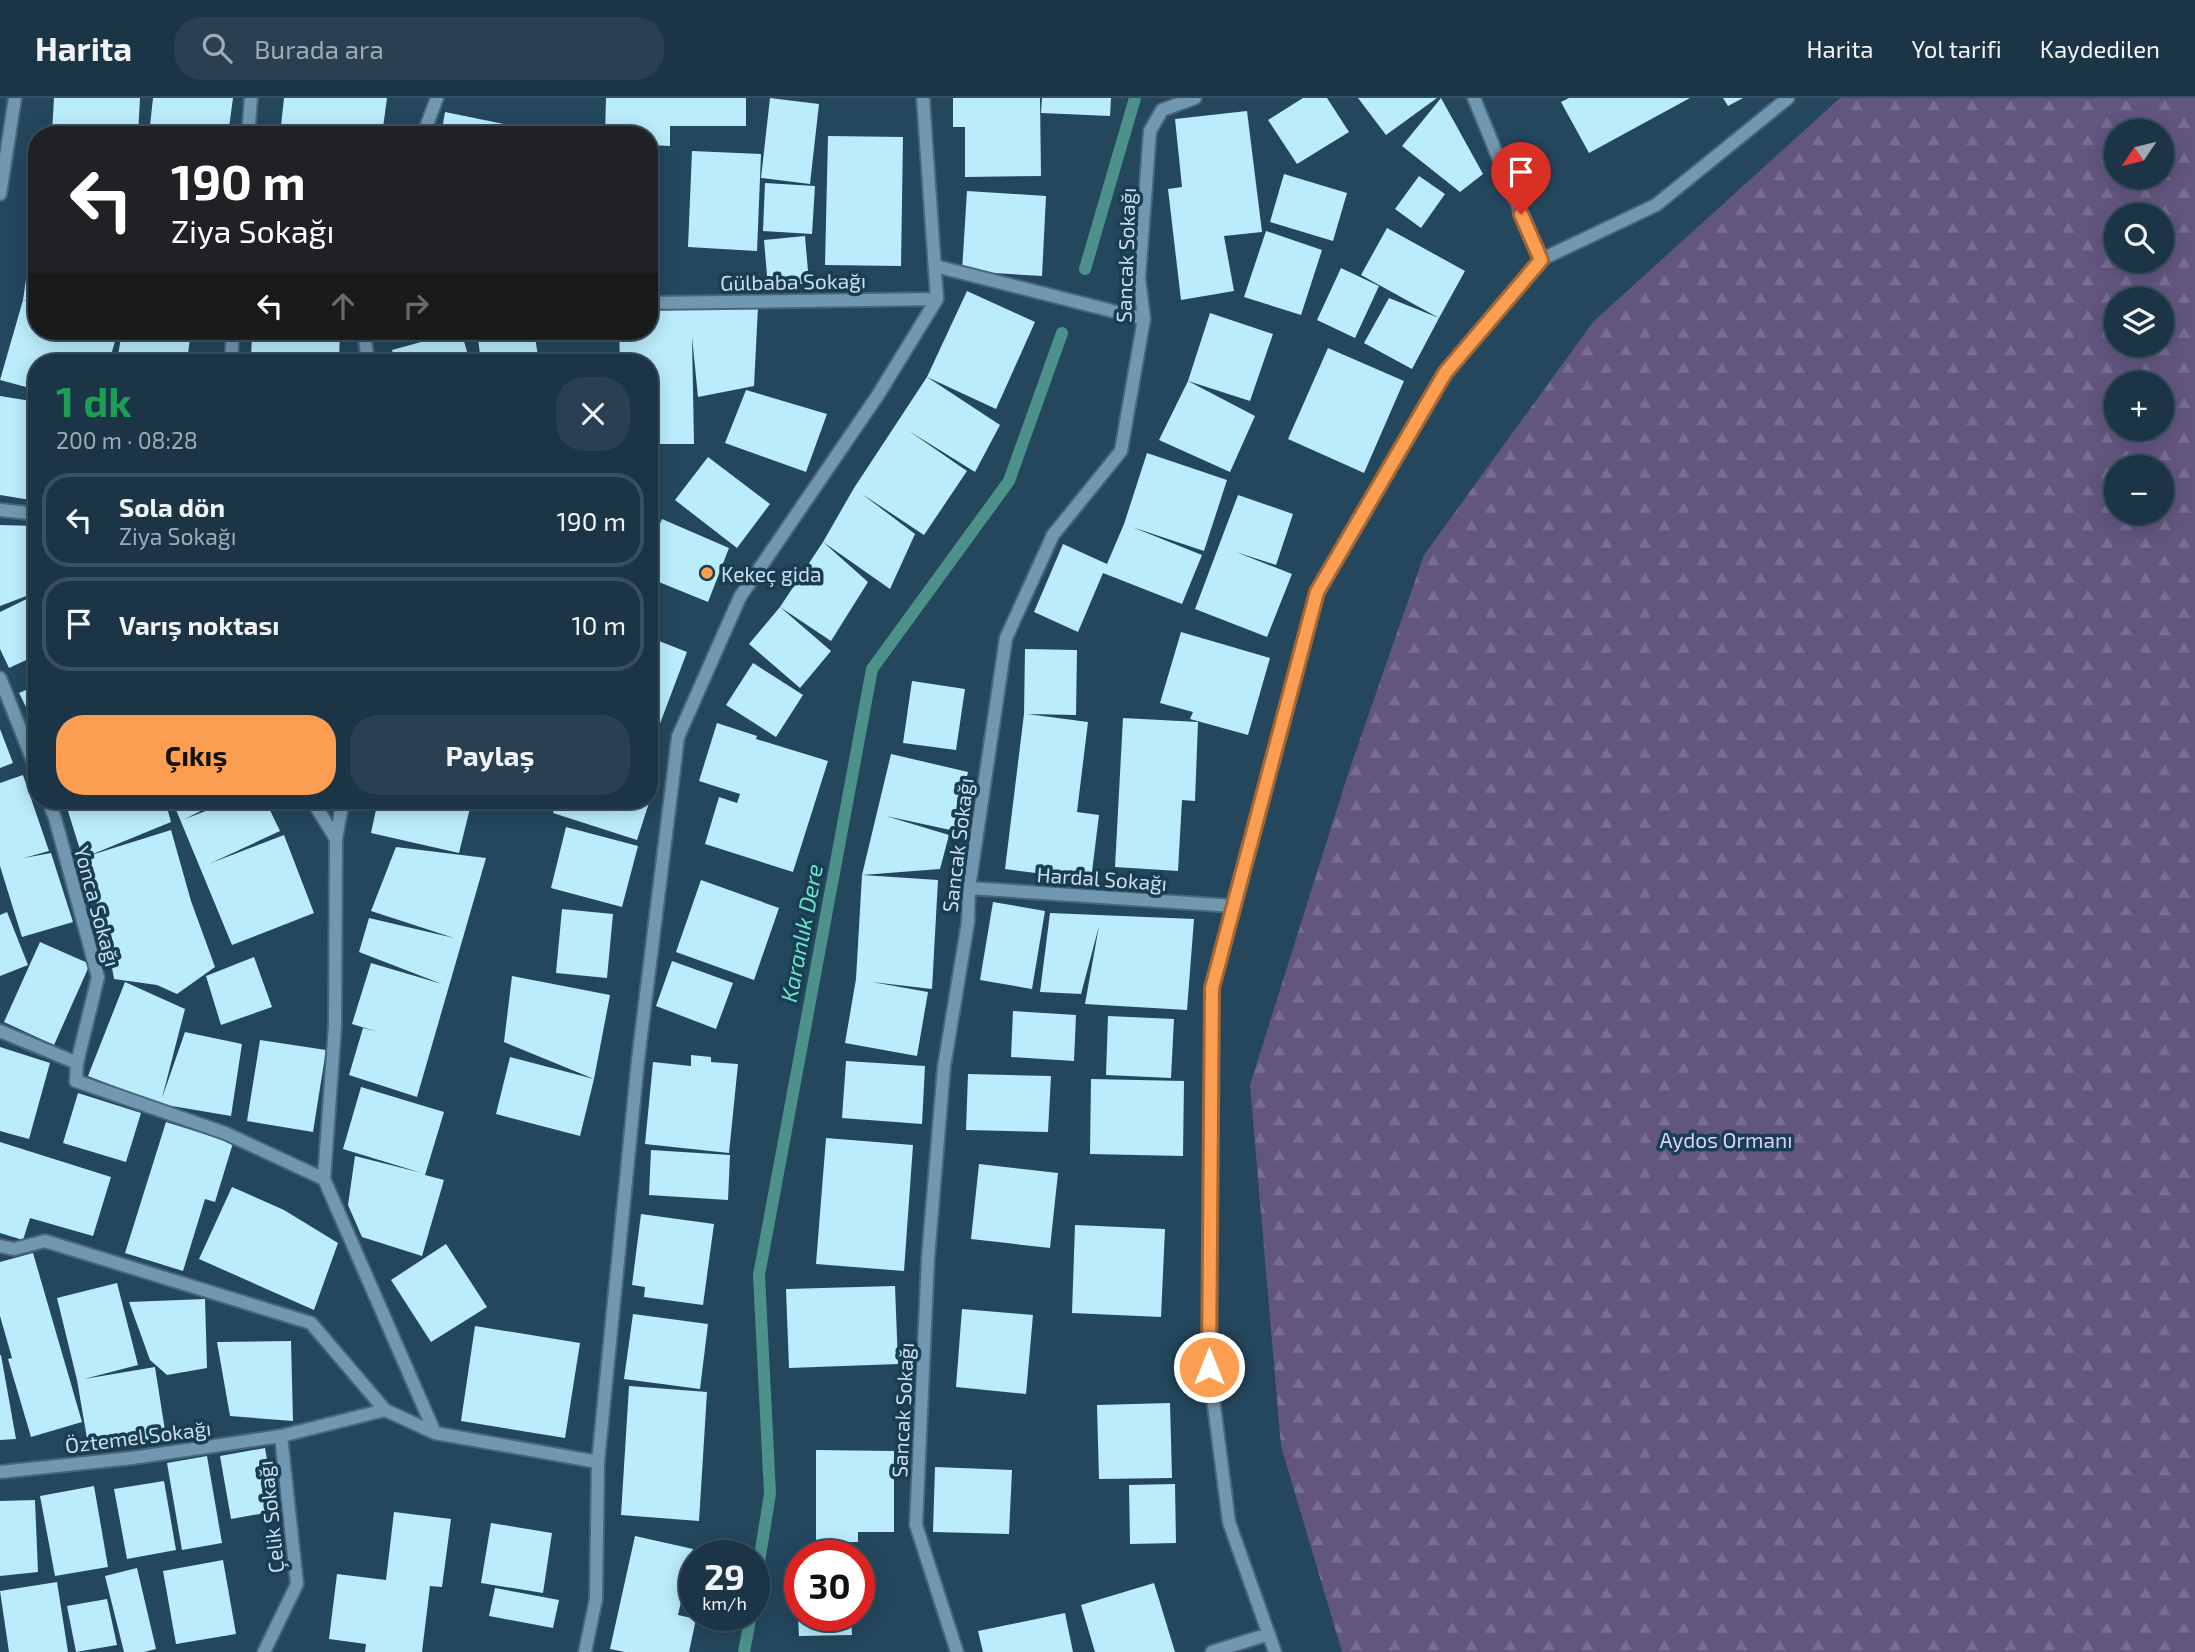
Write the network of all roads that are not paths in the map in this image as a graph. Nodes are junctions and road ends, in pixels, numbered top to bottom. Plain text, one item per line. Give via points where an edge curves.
1 (15, 98) edge
2 (251, 98) edge
3 (437, 98) edge
4 (923, 98) edge
5 (1195, 98) edge
6 (1474, 98) edge
7 (1788, 98) edge
8 (249, 126) edge
9 (426, 126) edge
10 (0, 194) edge
11 (1541, 260) junction
12 (934, 266) junction
13 (937, 299) junction
14 (658, 303) edge
15 (1144, 319) junction
16 (0, 510) edge
17 (28, 513) edge
18 (0, 678) edge
19 (28, 748) edge
20 (52, 809) edge
21 (318, 809) edge
22 (342, 809) edge
23 (337, 839) junction
24 (969, 888) junction
25 (1233, 905) junction
26 (0, 1031) edge
27 (77, 1063) junction
28 (324, 1179) junction
29 (0, 1246) edge
30 (385, 1410) junction
31 (435, 1433) junction
32 (281, 1436) junction
33 (598, 1462) junction
34 (0, 1472) edge
35 (1269, 1634) junction
36 (264, 1652) edge
37 (586, 1652) edge
38 (957, 1652) edge
39 (1212, 1652) edge
40 (1275, 1652) edge

1 - 10 street
2 - 8 street
3 - 9 street
4 - 12 street
5 - 15 street, Sancak Sokağı via 1162,110 1150,131 1139,278
6 - 11 street
7 - 11 street via 1656,205
11 - 25 street via 1445,373 1317,592
12 - 13 street
12 - 15 street
13 - 14 street, Gülbaba Sokağı
13 - 33 street via 878,395 740,597 678,737 638,1060
15 - 24 street, Sancak Sokağı via 1121,451 1053,535 1006,638
16 - 17 street
18 - 19 street
20 - 27 street, Yonca Sokağı via 99,977
21 - 23 street
22 - 23 street
23 - 28 street via 335,1026
24 - 25 street, Hardal Sokağı
24 - 38 street, Sancak Sokağı via 968,922 943,1081 928,1258 916,1525
25 - 35 street via 1212,988 1209,1367 1229,1522
26 - 27 street
27 - 28 street via 76,1081 225,1133
28 - 31 street
29 - 30 street via 14,1249 46,1241 311,1323
30 - 31 street
30 - 32 street, Çelik Sokağı
31 - 33 street
32 - 34 street, Öztemel Sokağı
32 - 36 street, Çelik Sokağı via 297,1584
33 - 37 street via 596,1599
35 - 39 street
35 - 40 street

